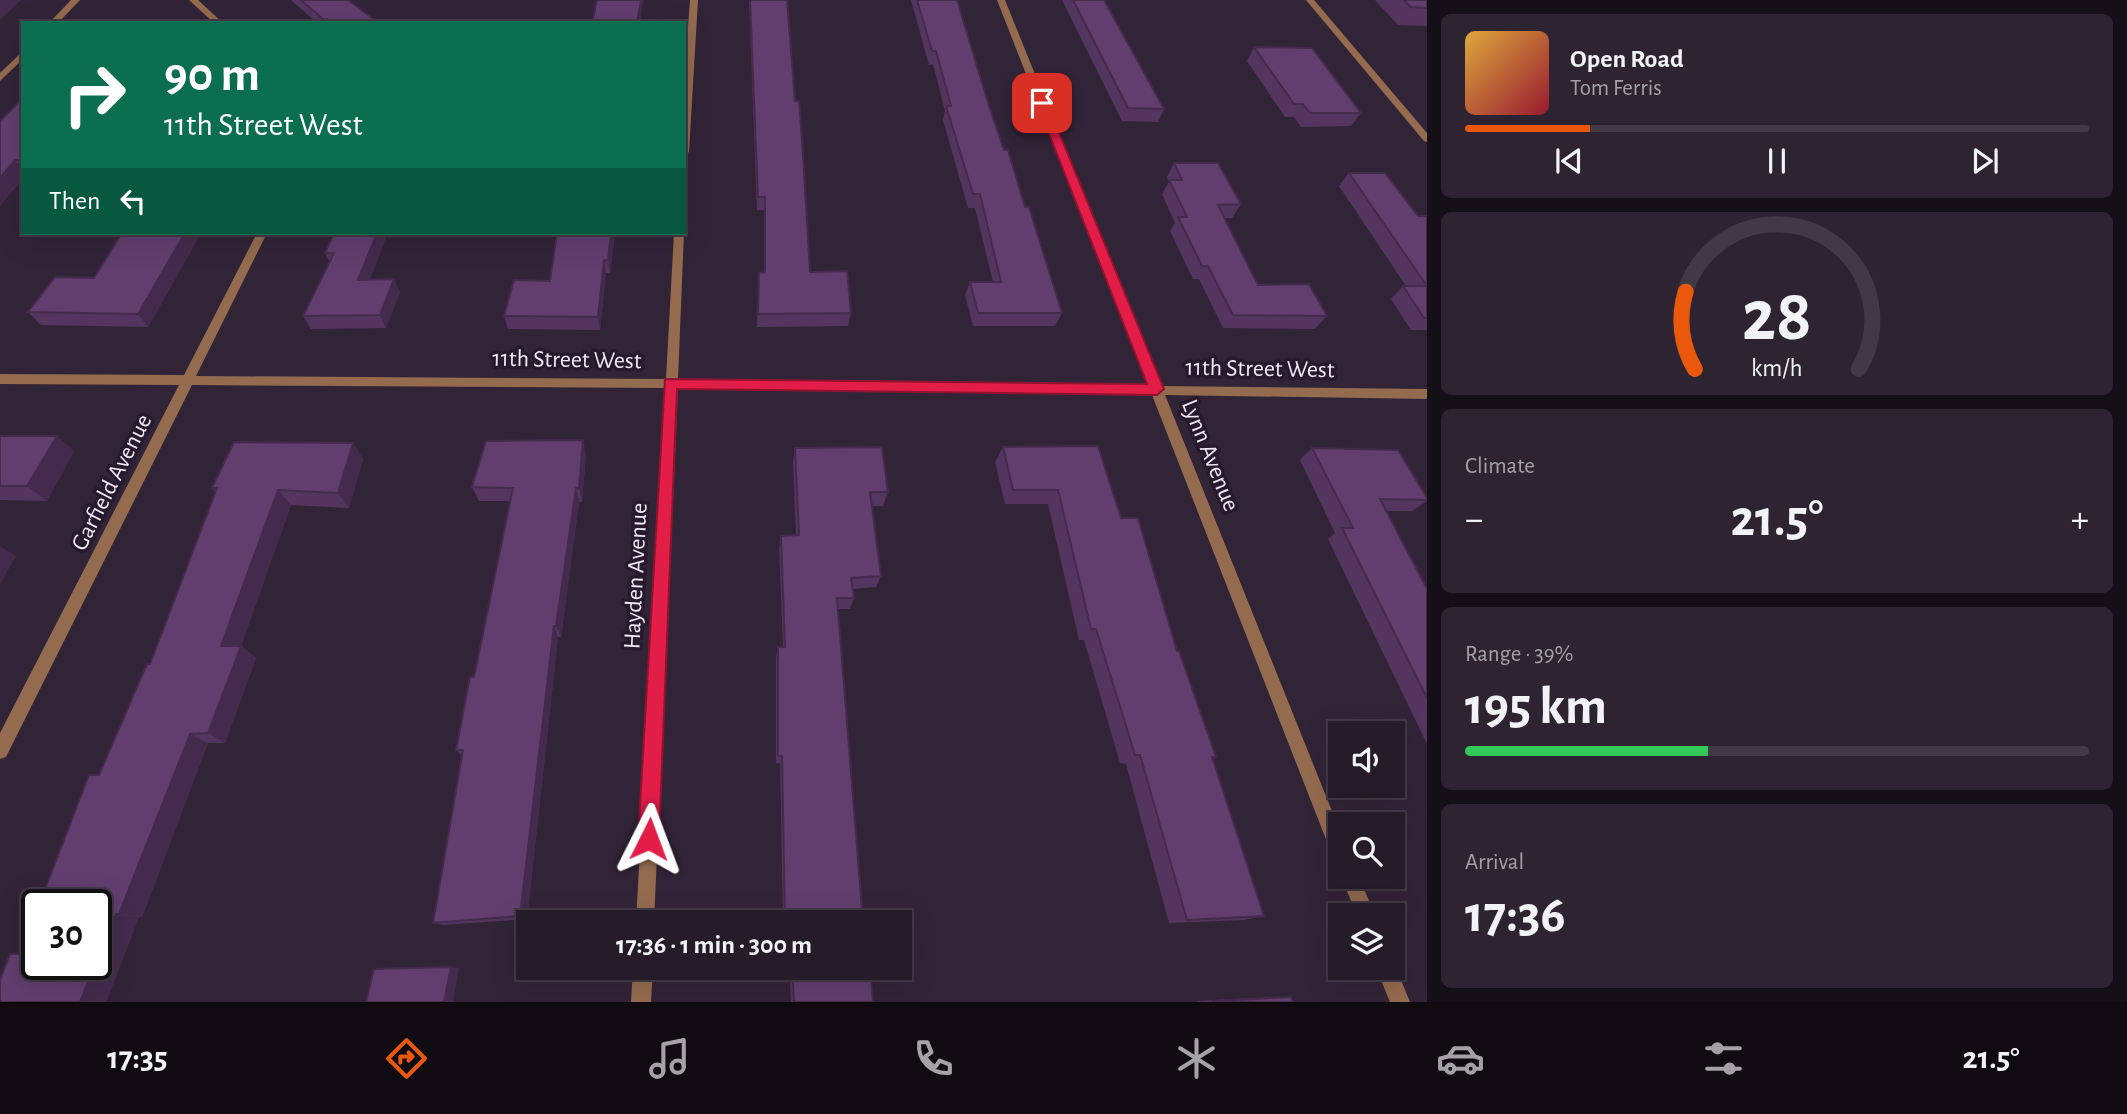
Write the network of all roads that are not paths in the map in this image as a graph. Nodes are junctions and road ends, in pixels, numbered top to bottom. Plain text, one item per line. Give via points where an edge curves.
1 (76, 0) edge
2 (193, 0) edge
3 (694, 0) edge
4 (1001, 0) edge
5 (1310, 0) edge
6 (56, 21) edge
7 (217, 21) edge
8 (21, 56) edge
9 (0, 78) edge
10 (686, 122) edge
11 (1427, 139) edge
12 (261, 235) edge
13 (679, 235) edge
14 (189, 378) junction
15 (0, 379) edge
16 (670, 383) junction
17 (1157, 389) junction
18 (1427, 394) edge
19 (0, 751) edge
20 (1328, 822) edge
21 (646, 910) edge
22 (642, 980) edge
23 (1391, 980) edge
24 (641, 1002) edge
25 (1400, 1002) edge

1 - 6 street
2 - 7 street
3 - 10 street
4 - 17 street, Lynn Avenue
5 - 11 street
8 - 9 street
12 - 14 street, Garfield Avenue
13 - 16 street, Hayden Avenue
14 - 15 street, 11th Street West
14 - 16 street, 11th Street West
14 - 19 street, Garfield Avenue
16 - 17 street, 11th Street West
16 - 21 street, Hayden Avenue
17 - 18 street, 11th Street West
17 - 20 street, Lynn Avenue
22 - 24 street
23 - 25 street

